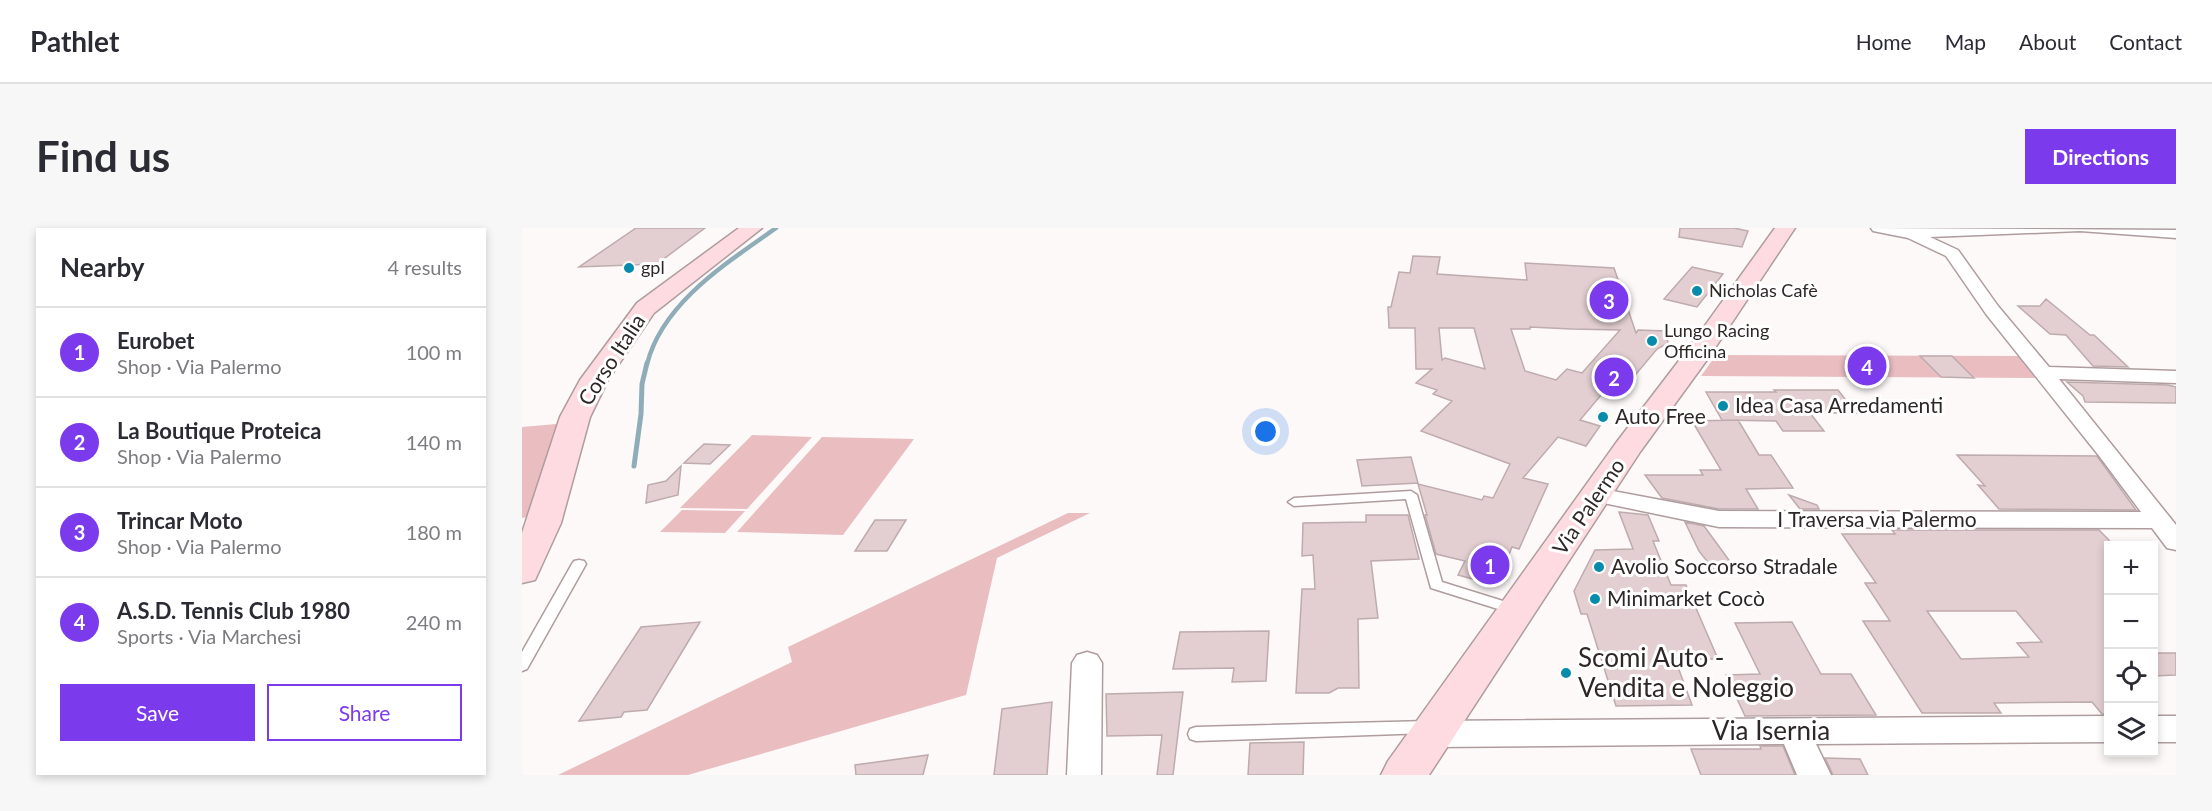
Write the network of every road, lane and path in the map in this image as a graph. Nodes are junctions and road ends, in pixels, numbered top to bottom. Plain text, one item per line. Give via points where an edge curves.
1 (752, 228) edge
2 (1785, 228) edge
3 (1878, 228) edge
4 (2076, 228) edge
5 (2084, 228) edge
6 (1912, 234) junction
7 (2176, 234) edge
8 (2042, 373) junction
9 (2176, 377) edge
10 (1597, 495) junction
11 (1294, 502) dead end
12 (2160, 520) junction
13 (533, 524) edge
14 (2176, 542) edge
15 (579, 564) dead end
16 (522, 571) edge
17 (1519, 610) junction
18 (1088, 663) dead end
19 (522, 665) edge
20 (2104, 729) edge
21 (2158, 729) edge
22 (2176, 729) edge
23 (1435, 730) junction
24 (1794, 731) junction
25 (1196, 734) dead end
26 (1084, 775) edge
27 (1404, 775) edge
28 (1814, 775) edge

1 - 13 main road, Corso Italia via 663,292 631,324 575,417
2 - 10 main road, Via Palermo
3 - 6 street
4 - 6 street
5 - 7 street
6 - 8 street via 1952,253
8 - 9 street
8 - 12 street
10 - 12 street, I Traversa via Palermo via 1719,519
10 - 17 main road, Via Palermo
11 - 17 lane via 1411,495 1436,585
12 - 14 street
13 - 16 main road, Corso Italia
15 - 19 lane
17 - 23 main road, Via Palermo
18 - 26 street
20 - 24 street, Via Isernia
21 - 22 street
23 - 24 street, Via Isernia
23 - 25 lane
23 - 27 main road, Via Palermo
24 - 28 street

